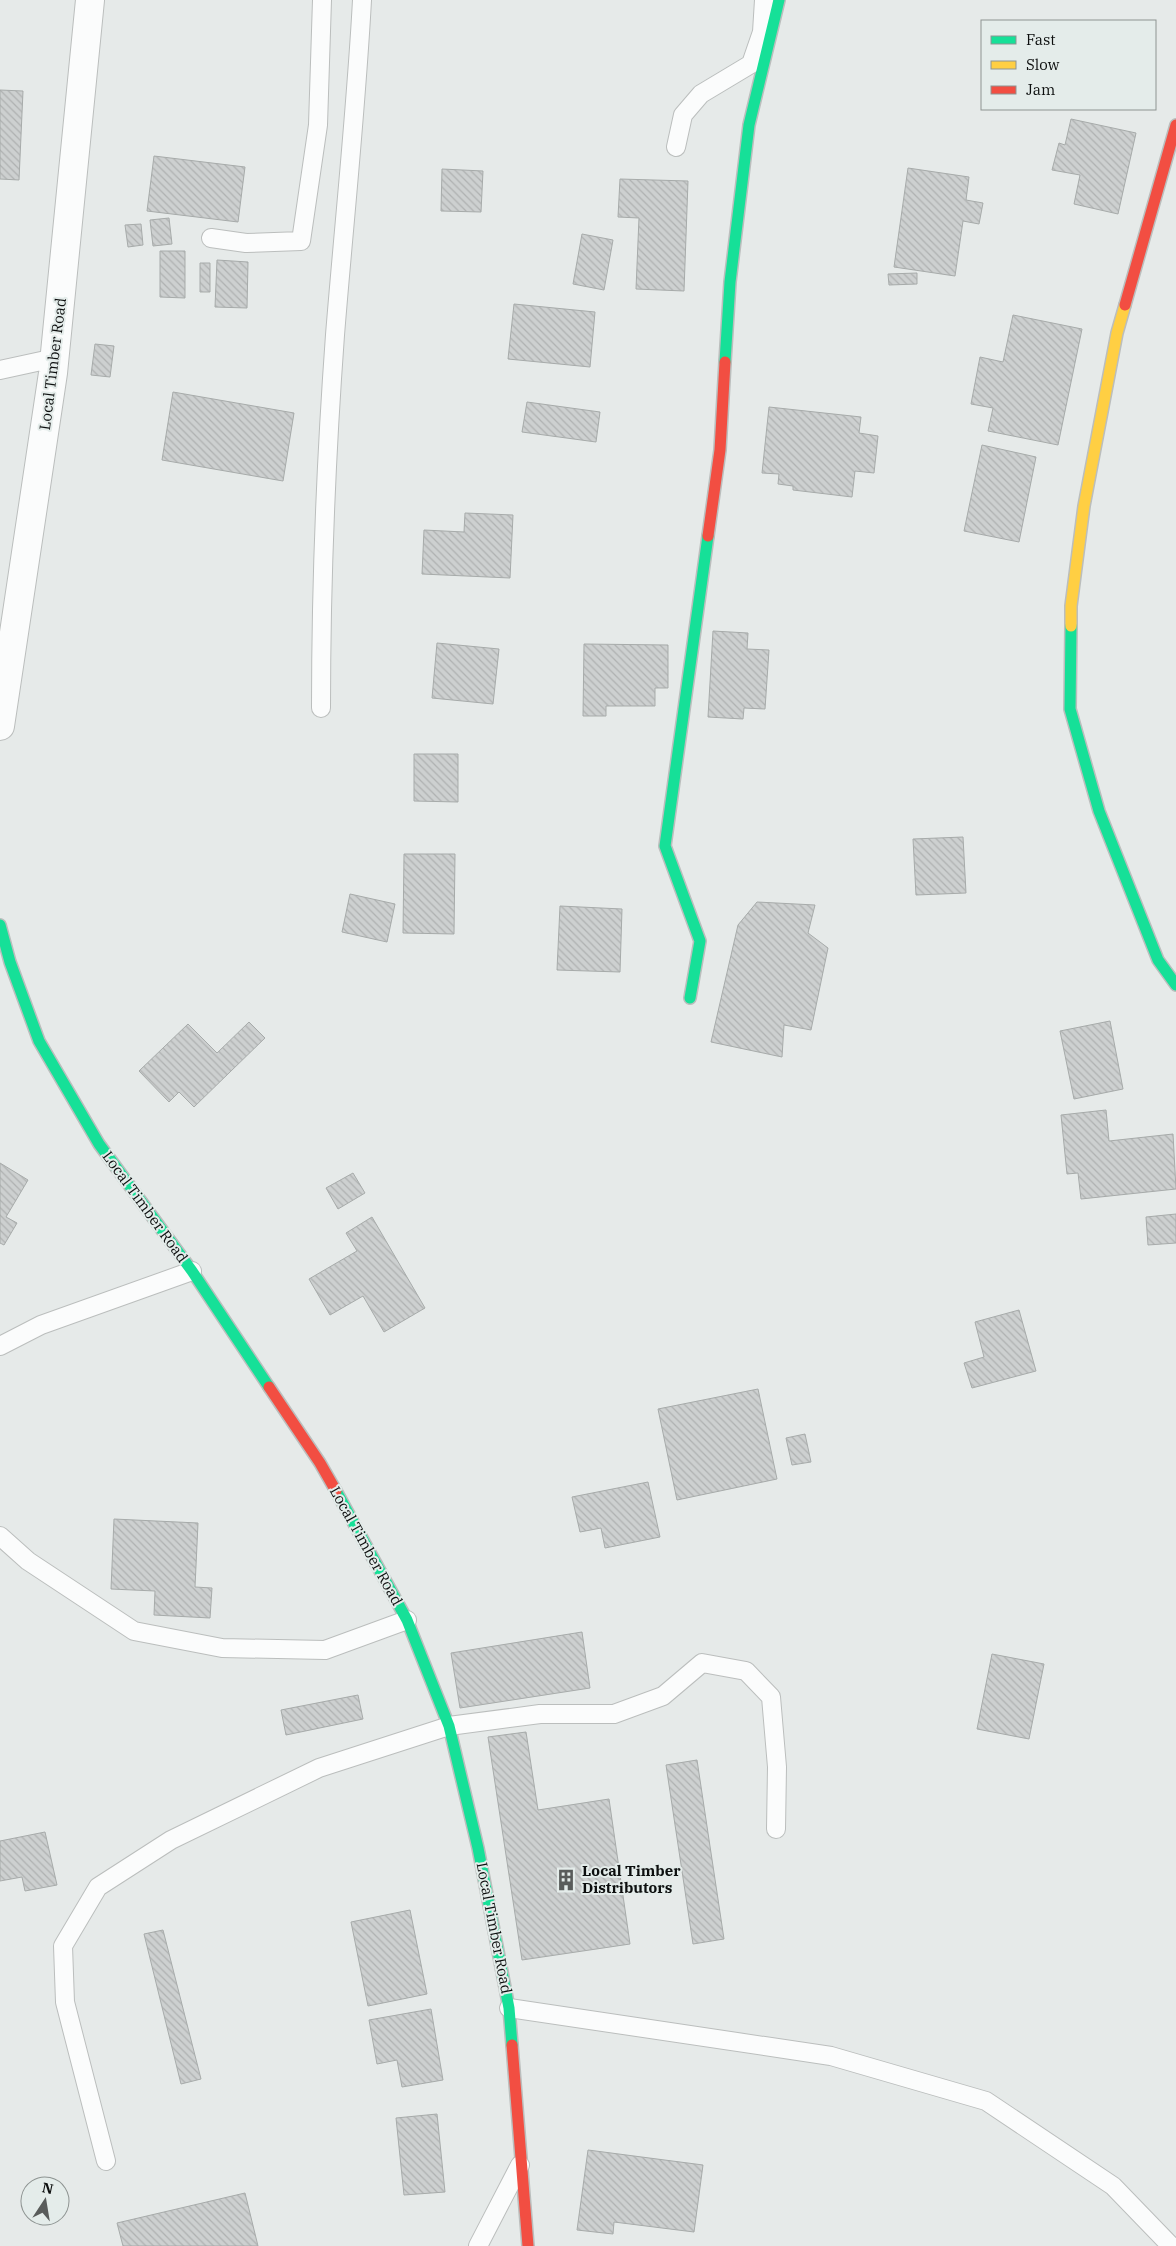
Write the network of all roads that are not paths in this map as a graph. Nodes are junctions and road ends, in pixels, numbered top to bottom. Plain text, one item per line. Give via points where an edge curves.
1 (90, 0) edge
2 (322, 0) edge
3 (362, 0) edge
4 (764, 0) edge
5 (778, 0) edge
6 (1176, 125) edge
7 (676, 147) dead end
8 (211, 238) dead end
9 (55, 358) junction
10 (0, 370) edge
11 (321, 708) dead end
12 (0, 726) edge
13 (0, 925) edge
14 (5, 970) edge
15 (1176, 985) edge
16 (690, 998) dead end
17 (192, 1271) junction
18 (0, 1346) edge
19 (0, 1536) edge
20 (407, 1620) junction
21 (449, 1726) junction
22 (776, 1830) dead end
23 (509, 2008) junction
24 (106, 2161) dead end
25 (522, 2162) junction
26 (478, 2246) edge
27 (528, 2246) edge
28 (1171, 2246) edge

1 - 9 street, Local Timber Road
2 - 8 lane via 318,125 301,241 246,243
3 - 11 lane via 335,335 321,577
4 - 7 lane via 762,32 751,64 700,94 683,115
5 - 16 street via 749,125 730,282 720,450 665,846 700,941
6 - 15 street via 1117,333 1084,506 1071,606 1070,709 1099,811 1158,960
9 - 10 lane
9 - 12 street, Local Timber Road
13 - 14 street, Local Timber Road
14 - 17 street, Local Timber Road via 39,1041 99,1144
17 - 18 lane via 40,1325
17 - 20 street, Local Timber Road via 320,1463
19 - 20 lane via 28,1561 134,1630 222,1648 326,1650
20 - 21 street, Local Timber Road
21 - 22 lane via 540,1714 614,1714 663,1696 702,1663 746,1671 772,1697 777,1767
21 - 23 street, Local Timber Road via 478,1848
21 - 24 lane via 319,1768 171,1840 98,1887 63,1946 65,2002
23 - 25 street, Local Timber Road
23 - 28 lane via 831,2056 986,2101 1113,2186
25 - 26 lane
25 - 27 street, Local Timber Road

